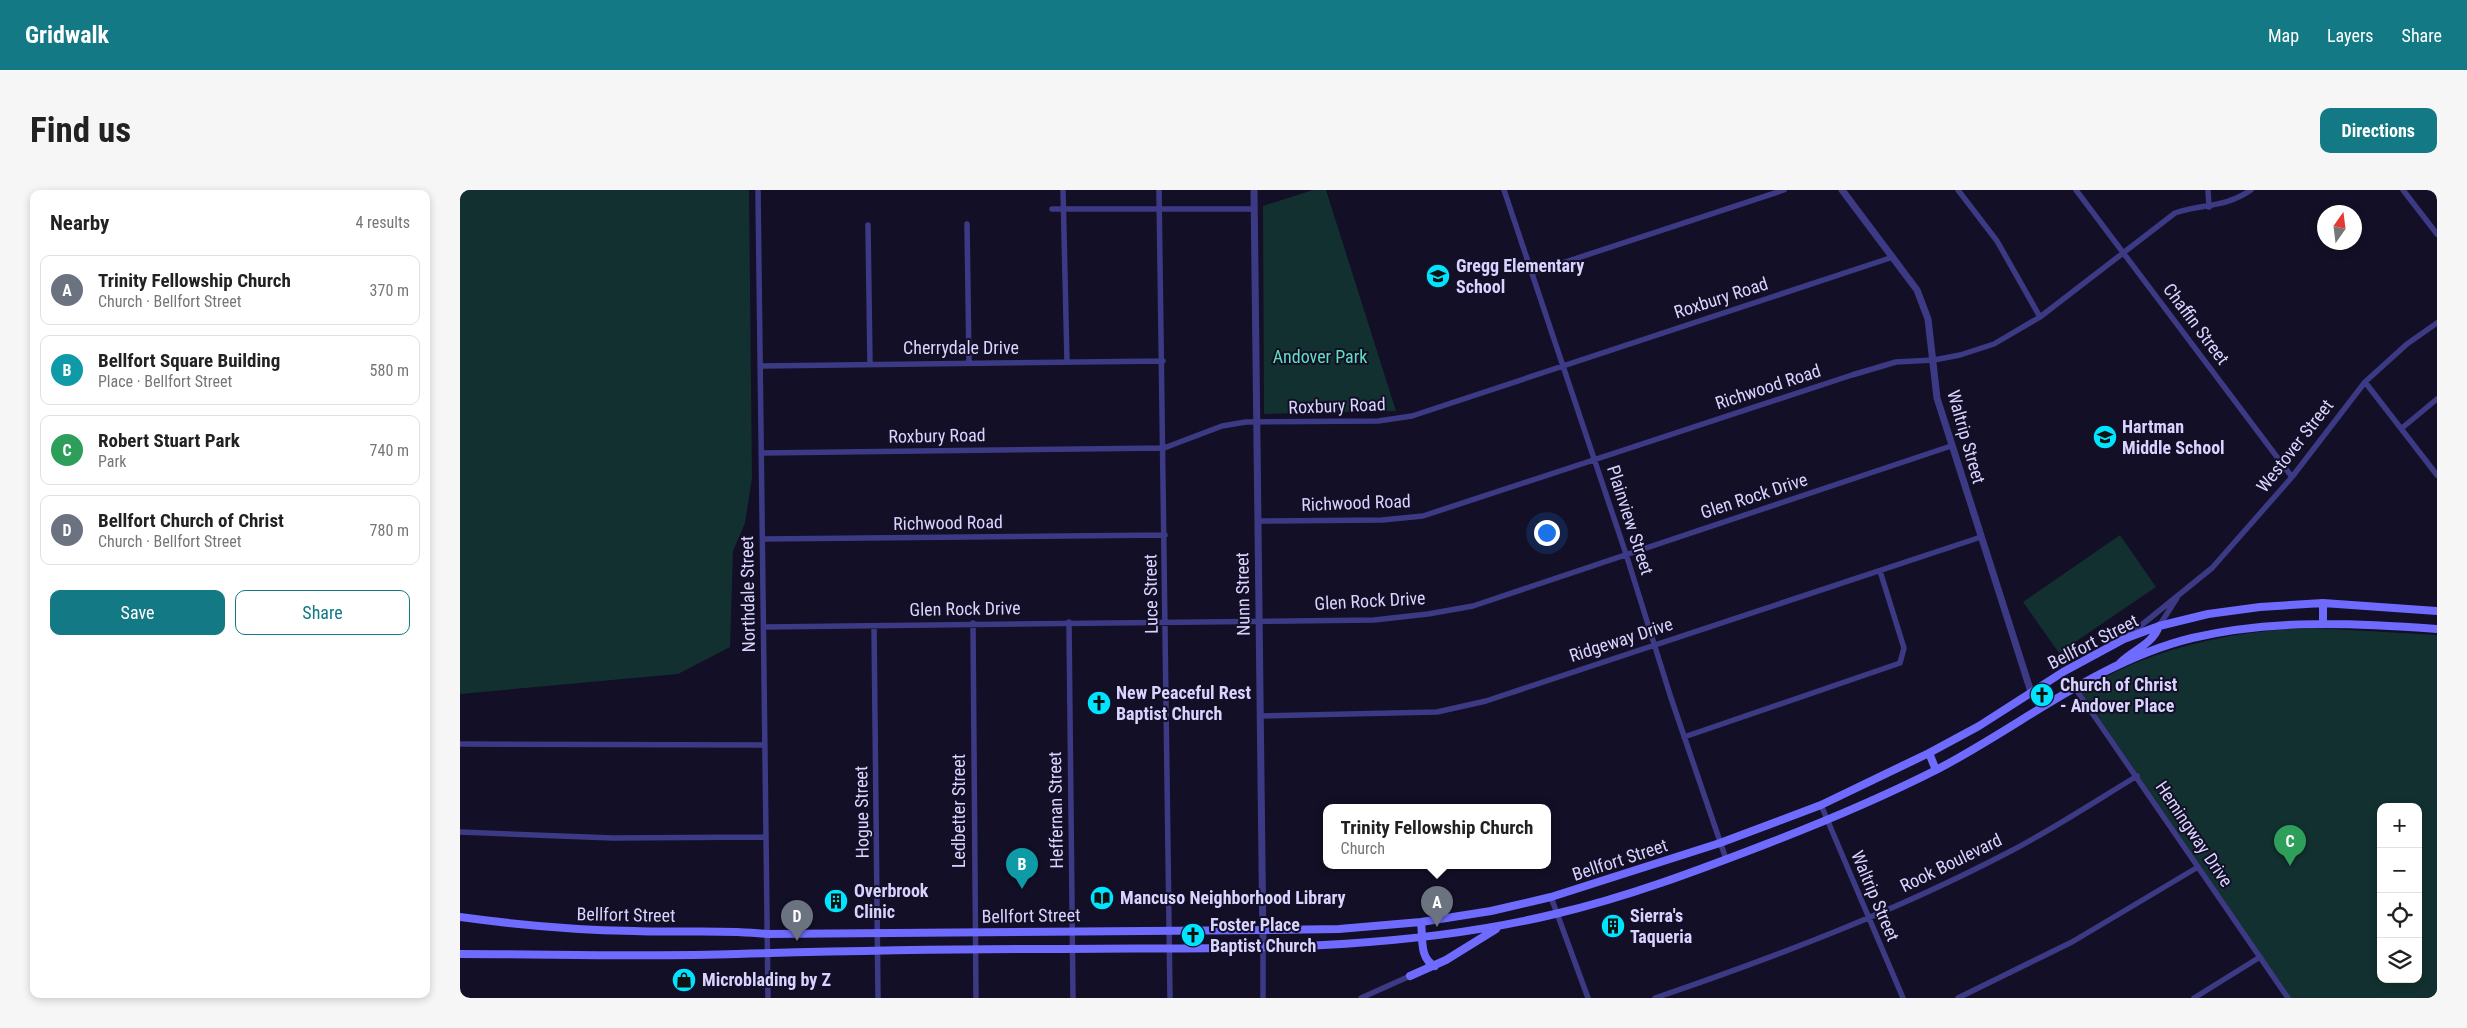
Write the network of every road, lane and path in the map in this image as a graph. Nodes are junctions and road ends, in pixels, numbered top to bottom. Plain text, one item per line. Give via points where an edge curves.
1 (758, 190) edge
2 (1063, 190) edge
3 (1160, 190) edge
4 (1254, 190) edge
5 (1504, 190) edge
6 (1784, 190) edge
7 (1842, 190) edge
8 (1958, 190) edge
9 (2076, 190) edge
10 (2208, 190) edge
11 (2251, 190) edge
12 (2403, 190) edge
13 (2209, 207) junction
14 (1063, 209) junction
15 (1254, 209) junction
16 (1052, 210) dead end
17 (1160, 210) junction
18 (868, 224) dead end
19 (967, 224) dead end
20 (2437, 234) edge
21 (2122, 252) junction
22 (1893, 257) junction
23 (1532, 273) junction
24 (2040, 317) junction
25 (2437, 324) edge
26 (1934, 360) junction
27 (1163, 361) junction
28 (1067, 362) junction
29 (870, 364) junction
30 (969, 364) junction
31 (760, 366) junction
32 (1562, 367) junction
33 (2365, 382) junction
34 (2437, 399) edge
35 (1256, 423) junction
36 (2402, 428) junction
37 (1951, 446) junction
38 (1164, 448) junction
39 (762, 453) junction
40 (1595, 461) junction
41 (2437, 475) edge
42 (2292, 477) junction
43 (1258, 521) junction
44 (1165, 535) junction
45 (1981, 537) junction
46 (763, 540) junction
47 (1626, 554) junction
48 (1880, 571) junction
49 (2181, 592) junction
50 (2324, 603) junction
51 (2437, 611) edge
52 (1259, 620) junction
53 (1069, 622) junction
54 (1166, 622) junction
55 (973, 623) junction
56 (2323, 623) junction
57 (874, 626) junction
58 (2159, 626) junction
59 (764, 627) junction
60 (2437, 629) edge
61 (2124, 639) junction
62 (1654, 645) junction
63 (2118, 665) junction
64 (2075, 688) junction
65 (2031, 692) junction
66 (2041, 708) junction
67 (1260, 716) junction
68 (1684, 737) junction
69 (460, 744) edge
70 (765, 745) junction
71 (1928, 754) junction
72 (1936, 770) junction
73 (2137, 776) junction
74 (1821, 805) junction
75 (1827, 820) junction
76 (460, 832) edge
77 (766, 837) junction
78 (1720, 843) junction
79 (1726, 859) junction
80 (2198, 867) junction
81 (1551, 897) junction
82 (1556, 914) junction
83 (460, 917) edge
84 (1868, 919) junction
85 (1421, 922) junction
86 (1505, 924) junction
87 (1072, 930) junction
88 (1169, 930) junction
89 (1263, 930) junction
90 (974, 931) junction
91 (767, 934) junction
92 (878, 934) junction
93 (1423, 937) junction
94 (1072, 948) junction
95 (1169, 948) junction
96 (1263, 948) junction
97 (975, 949) junction
98 (878, 950) junction
99 (767, 952) junction
100 (460, 954) edge
101 (1424, 954) junction
102 (2260, 957) junction
103 (1434, 966) junction
104 (1410, 976) junction
105 (768, 998) edge
106 (878, 998) edge
107 (976, 998) edge
108 (1073, 998) edge
109 (1170, 998) edge
110 (1264, 998) edge
111 (1361, 998) edge
112 (1588, 998) edge
113 (1654, 998) edge
114 (1902, 998) edge
115 (1958, 998) edge
116 (2194, 998) edge
117 (2288, 998) edge

1 - 31 street, Northdale Street
2 - 14 street
3 - 17 street, Luce Street
4 - 15 street, Nunn Street
5 - 23 street, Plainview Street
6 - 23 street
7 - 22 street, Waltrip Street
8 - 24 street via 1997,241
9 - 21 street, Chaffin Street
10 - 13 street
11 - 13 street, Richwood Road via 2230,202
12 - 20 street
13 - 21 street, Richwood Road via 2175,212
14 - 16 street
14 - 17 street
14 - 28 street
15 - 17 street
15 - 35 street, Nunn Street
17 - 27 street, Luce Street
18 - 29 street
19 - 30 street
21 - 24 street, Richwood Road
21 - 42 street, Chaffin Street
22 - 26 street, Waltrip Street via 1917,290 1928,319
22 - 32 street, Roxbury Road
23 - 32 street, Plainview Street
24 - 26 street, Richwood Road via 1994,344
25 - 33 street, Westover Street via 2407,344
26 - 37 street, Waltrip Street via 1937,398
26 - 40 street, Richwood Road via 1896,362 1861,372
27 - 28 street, Cherrydale Drive
27 - 38 street, Luce Street
28 - 30 street, Cherrydale Drive
29 - 30 street, Cherrydale Drive
29 - 31 street, Cherrydale Drive
31 - 39 street, Northdale Street
32 - 35 street, Roxbury Road via 1412,416 1378,421
32 - 40 street, Plainview Street
33 - 36 street
33 - 42 street, Westover Street
34 - 36 street
35 - 38 street, Roxbury Road via 1222,426
35 - 43 street, Nunn Street
36 - 41 street
37 - 45 street, Waltrip Street
37 - 47 street, Glen Rock Drive
38 - 39 street, Roxbury Road
38 - 44 street, Luce Street
39 - 46 street, Northdale Street
40 - 43 street, Richwood Road via 1422,516 1382,520
40 - 47 street, Plainview Street
42 - 49 street, Westover Street via 2212,568
43 - 52 street, Nunn Street
44 - 46 street, Richwood Road
44 - 54 street, Luce Street
45 - 48 street, Ridgeway Drive
45 - 65 street, Waltrip Street
46 - 59 street, Northdale Street
47 - 52 street, Glen Rock Drive via 1473,606 1374,620
47 - 62 street, Plainview Street
48 - 62 street, Ridgeway Drive
48 - 68 street via 1904,648 1900,663
49 - 58 street, Westover Street
49 - 61 street, Westover Street
50 - 51 main road, Bellfort Street
50 - 56 main road
50 - 58 main road, Bellfort Street via 2234,610
52 - 54 street, Glen Rock Drive
52 - 67 street, Nunn Street
53 - 54 street, Glen Rock Drive
53 - 55 street, Glen Rock Drive
53 - 87 street, Heffernan Street
54 - 88 street, Luce Street
55 - 57 street, Glen Rock Drive
55 - 90 street, Ledbetter Street
56 - 60 main road, Bellfort Street
56 - 63 main road, Bellfort Street via 2261,626 2194,638 2164,646
57 - 59 street, Glen Rock Drive
57 - 92 street, Hogue Street
58 - 61 main road, Bellfort Street
58 - 63 main road via 2152,640 2127,655
59 - 70 street, Northdale Street
61 - 65 main road, Bellfort Street
62 - 67 street, Ridgeway Drive via 1486,701 1437,712
62 - 68 street, Plainview Street
63 - 64 main road, Bellfort Street
64 - 66 main road, Bellfort Street
64 - 73 street, Hemingway Drive
65 - 66 street, Waltrip Street
65 - 71 main road, Bellfort Street
66 - 72 main road, Bellfort Street
67 - 89 street, Nunn Street
68 - 78 street, Plainview Street
69 - 70 street
70 - 77 street, Northdale Street
71 - 72 main road
71 - 74 main road, Bellfort Street
72 - 75 main road, Bellfort Street
73 - 80 street, Hemingway Drive
73 - 84 street, Rook Boulevard via 2008,852
74 - 75 street, Waltrip Street
74 - 78 main road, Bellfort Street
75 - 79 main road, Bellfort Street
75 - 84 street, Waltrip Street
76 - 77 street via 613,838
77 - 91 street, Northdale Street
78 - 79 street, Plainview Street
78 - 81 main road, Bellfort Street
79 - 82 main road, Bellfort Street
80 - 102 street, Hemingway Drive
80 - 115 street via 2072,942
81 - 82 street
81 - 85 main road, Bellfort Street
82 - 86 main road, Bellfort Street
82 - 112 street
83 - 91 main road, Bellfort Street via 535,927
84 - 113 street, Rook Boulevard via 1749,966
84 - 114 street, Waltrip Street
85 - 89 main road, Bellfort Street via 1339,929
85 - 93 main road
86 - 93 main road, Bellfort Street
86 - 103 main road
87 - 88 main road, Bellfort Street
87 - 90 main road, Bellfort Street
87 - 94 street, Heffernan Street
88 - 89 main road, Bellfort Street
88 - 95 street, Luce Street
89 - 96 street, Nunn Street
90 - 92 main road, Bellfort Street
90 - 97 street, Ledbetter Street
91 - 92 main road, Bellfort Street
91 - 99 street, Northdale Street
92 - 98 street, Hogue Street
93 - 96 main road, Bellfort Street via 1337,946
93 - 101 main road
94 - 95 main road, Bellfort Street
94 - 97 main road, Bellfort Street
94 - 108 street, Heffernan Street
95 - 96 main road, Bellfort Street
95 - 109 street, Luce Street
96 - 110 street, Nunn Street
97 - 98 main road, Bellfort Street
97 - 107 street, Ledbetter Street
98 - 99 main road, Bellfort Street
98 - 106 street, Hogue Street
99 - 100 main road, Bellfort Street via 600,956
99 - 105 street, Northdale Street
101 - 103 main road
101 - 104 main road via 1419,967
102 - 116 street
102 - 117 street, Hemingway Drive
103 - 104 main road
104 - 111 street

